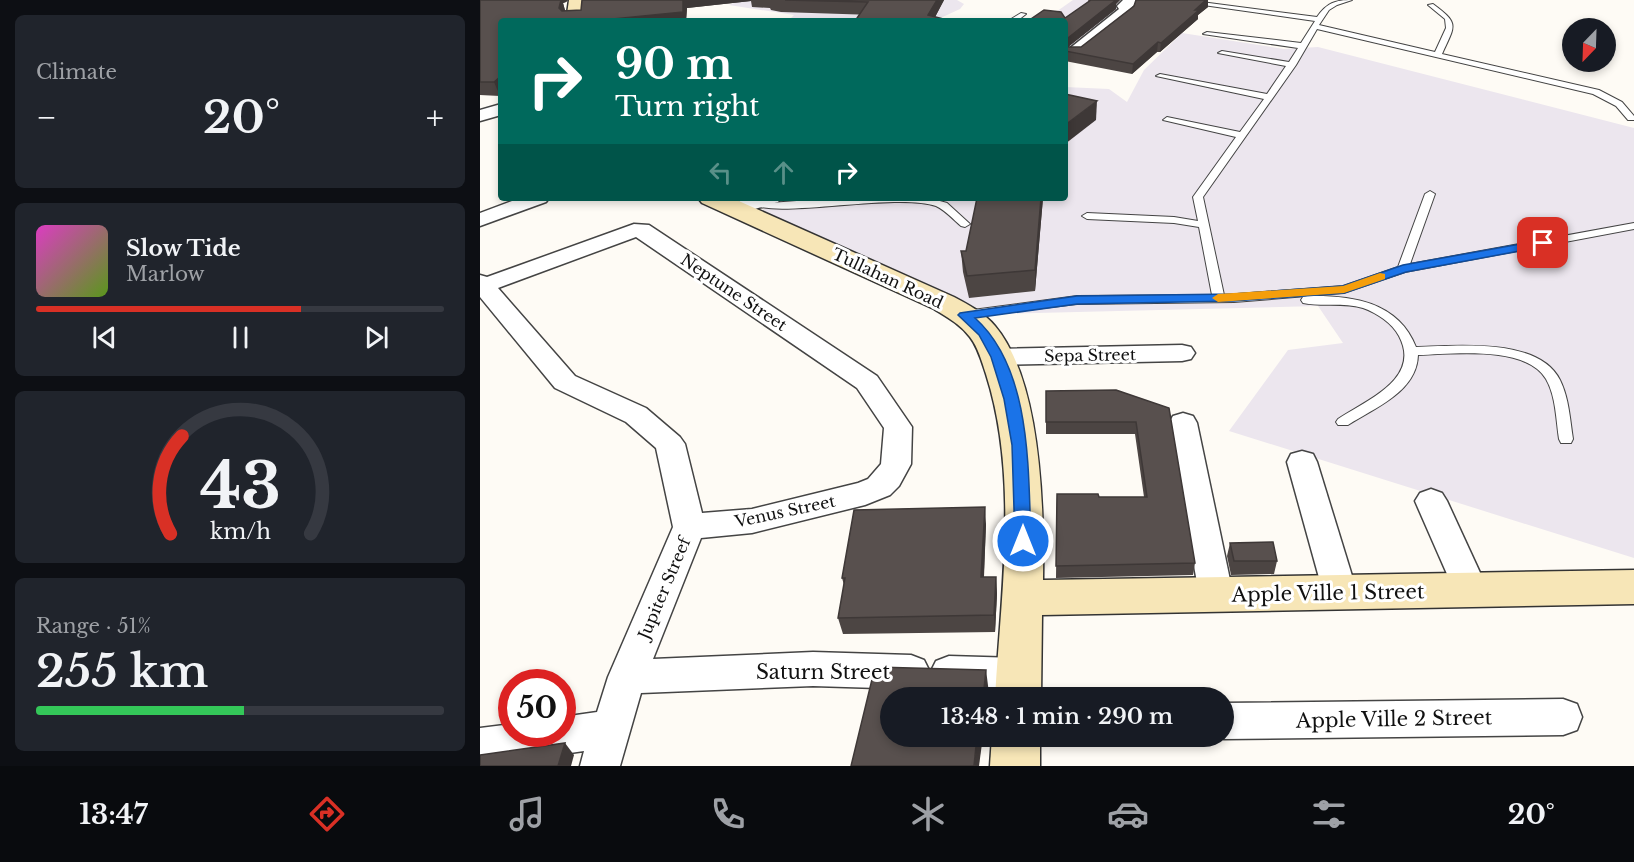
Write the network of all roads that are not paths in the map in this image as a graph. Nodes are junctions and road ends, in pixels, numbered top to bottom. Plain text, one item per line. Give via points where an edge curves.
1 (1132, 0) edge
2 (1181, 0) edge
3 (1348, 0) edge
4 (1431, 5) dead end
5 (1023, 14) dead end
6 (1017, 18) edge
7 (1319, 23) junction
8 (1206, 34) dead end
9 (1304, 46) junction
10 (1074, 52) edge
11 (1222, 53) dead end
12 (1438, 54) junction
13 (1292, 65) junction
14 (1160, 76) dead end
15 (1269, 97) junction
16 (498, 101) edge
17 (480, 116) edge
18 (1631, 118) dead end
19 (1167, 120) dead end
20 (1241, 135) junction
21 (1430, 194) dead end
22 (531, 201) edge
23 (841, 201) edge
24 (929, 201) edge
25 (743, 202) edge
26 (1087, 216) dead end
27 (480, 220) edge
28 (965, 224) dead end
29 (1205, 225) junction
30 (1634, 226) edge
31 (1403, 269) junction
32 (481, 284) edge
33 (1219, 298) junction
34 (1234, 298) junction
35 (965, 315) junction
36 (1413, 351) junction
37 (1182, 353) dead end
38 (997, 357) junction
39 (1342, 422) dead end
40 (1183, 423) dead end
41 (1566, 439) dead end
42 (1302, 462) dead end
43 (879, 487) joint
44 (1431, 501) dead end
45 (689, 527) junction
46 (1634, 587) edge
47 (1471, 591) junction
48 (1340, 592) junction
49 (1216, 594) junction
50 (1021, 598) junction
51 (627, 677) junction
52 (1018, 686) edge
53 (1563, 717) dead end
54 (1234, 721) edge
55 (611, 729) junction
56 (480, 747) edge
57 (1016, 747) edge
58 (600, 766) edge
59 (1015, 766) edge

1 - 10 street via 1124,6 1127,10
2 - 7 lane
3 - 7 lane via 1326,9
4 - 12 lane via 1448,18 1450,28
5 - 6 lane
7 - 9 lane
7 - 12 lane
8 - 9 lane
9 - 13 lane
11 - 13 lane
12 - 18 lane via 1596,92 1619,105
13 - 15 lane
14 - 15 lane
15 - 20 lane
16 - 17 street
19 - 20 lane
20 - 29 lane via 1198,197
21 - 31 lane
22 - 27 street
23 - 25 lane via 779,206
24 - 28 lane via 943,205
25 - 35 main road, Tullahan Road
26 - 29 lane
29 - 33 lane
30 - 31 lane
31 - 34 lane via 1344,289
32 - 43 street, Neptune Street via 641,230 867,382 897,427 896,464
32 - 45 street, Jupiter Streef via 565,382 636,414 670,444
33 - 34 lane
33 - 35 lane via 1077,300
34 - 36 lane via 1339,301 1376,309 1405,334
35 - 38 main road, Tullahan Road via 984,333
36 - 39 lane via 1408,374 1397,387
36 - 41 lane via 1487,351 1539,363 1554,380
37 - 38 street, Sepa Street
38 - 50 main road, Tullahan Road via 1011,399 1019,445 1024,522
40 - 49 street
42 - 48 street
43 - 45 street, Venus Street via 752,521
44 - 47 street
45 - 51 street, Jupiter Streef
46 - 47 main road, Apple Ville 1 Street
47 - 48 main road, Apple Ville 1 Street
48 - 49 main road, Apple Ville 1 Street
49 - 50 main road, Apple Ville 1 Street
50 - 52 main road, Tullahan Road
51 - 52 street, Saturn Street via 813,669
51 - 55 street, Jupiter Streef
53 - 54 street, Apple Ville 2 Street
55 - 56 street
55 - 58 street, Jupiter Streef
57 - 59 main road

